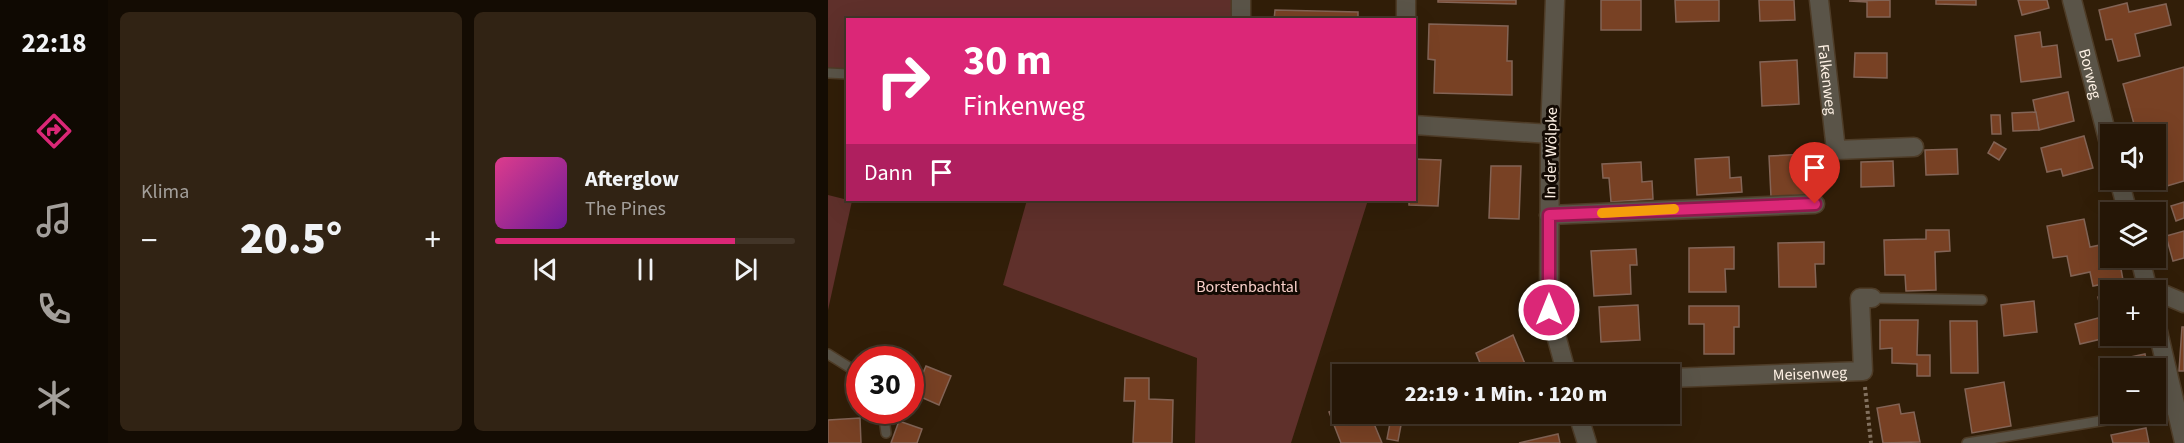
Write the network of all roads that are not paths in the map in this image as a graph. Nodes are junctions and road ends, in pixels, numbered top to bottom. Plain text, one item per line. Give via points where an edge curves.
1 (1241, 0) edge
2 (1406, 0) edge
3 (1555, 0) edge
4 (1819, 0) edge
5 (2072, 0) edge
6 (1241, 18) edge
7 (1406, 18) edge
8 (828, 73) edge
9 (846, 74) edge
10 (2104, 124) edge
11 (1416, 125) edge
12 (1550, 134) junction
13 (1914, 147) dead end
14 (1815, 204) dead end
15 (1549, 215) junction
16 (2166, 296) edge
17 (1872, 298) joint
18 (1982, 300) dead end
19 (2184, 303) edge
20 (2161, 346) edge
21 (828, 354) edge
22 (1563, 364) edge
23 (846, 365) edge
24 (1680, 378) edge
25 (2175, 409) junction
26 (2166, 410) edge
27 (2100, 421) edge
28 (885, 424) edge
29 (1581, 424) edge
30 (886, 433) dead end
31 (2184, 442) edge
32 (1587, 443) edge
33 (1967, 443) edge

1 - 6 street
2 - 7 street
3 - 12 street, In der Wölpke
4 - 13 street, Falkenweg via 1836,150
5 - 10 street, Borweg
8 - 9 lane
11 - 12 street
12 - 15 street, In der Wölpke
14 - 15 street
15 - 22 street, In der Wölpke via 1549,310
16 - 19 street
17 - 18 lane, Meisenweg
17 - 24 street, Meisenweg via 1860,298 1863,371
20 - 25 street
21 - 23 lane
25 - 26 lane
25 - 31 street
27 - 33 lane
28 - 30 lane
29 - 32 street

